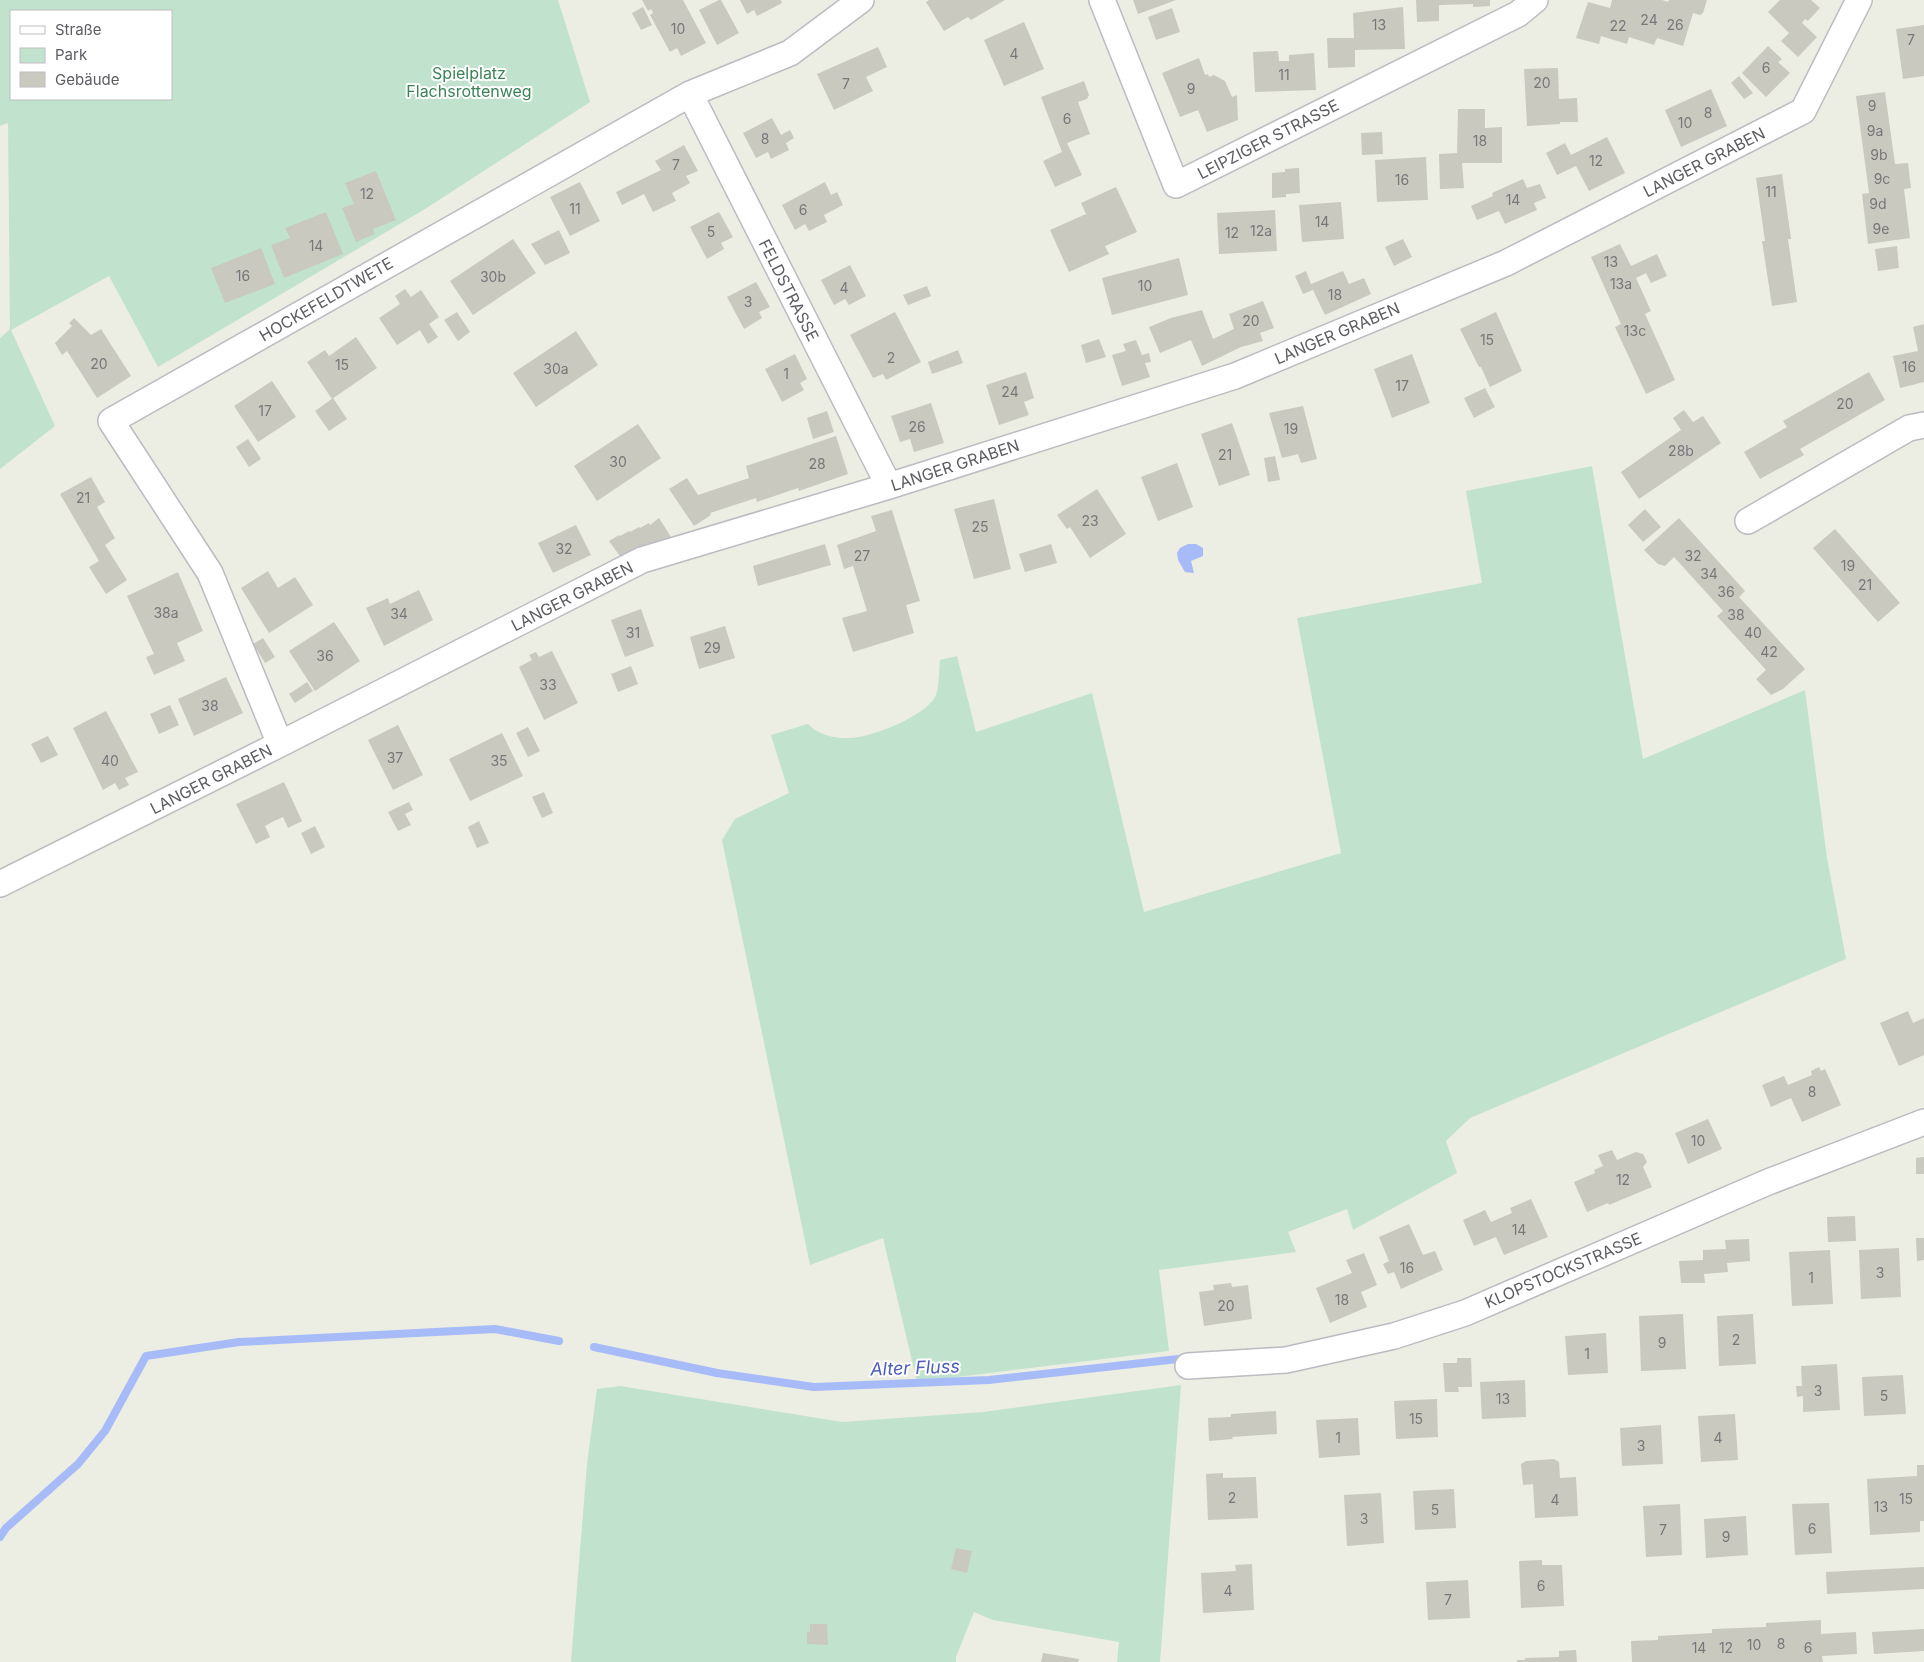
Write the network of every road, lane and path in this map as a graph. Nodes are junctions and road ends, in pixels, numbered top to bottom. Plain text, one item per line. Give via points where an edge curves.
1 (861, 0) edge
2 (1102, 0) edge
3 (1535, 0) edge
4 (1859, 0) edge
5 (690, 94) junction
6 (1924, 425) edge
7 (889, 486) junction
8 (1748, 521) dead end
9 (280, 744) junction
10 (0, 884) edge
11 (1924, 1122) edge
12 (1188, 1366) dead end

1 - 5 street, HOCKEFELDTWETE via 790,52
2 - 3 street, LEIPZIGER STRASSE via 1176,185 1518,14
4 - 7 street, LANGER GRABEN via 1803,111 1506,264 1235,376
5 - 7 street, FELDSTRASSE
5 - 9 street, HOCKEFELDTWETE via 111,421 210,573
6 - 8 street via 1909,428
7 - 9 street, LANGER GRABEN via 642,560
9 - 10 street, LANGER GRABEN
11 - 12 street, KLOPSTOCKSTRASSE via 1768,1182 1465,1313 1394,1336 1286,1360

